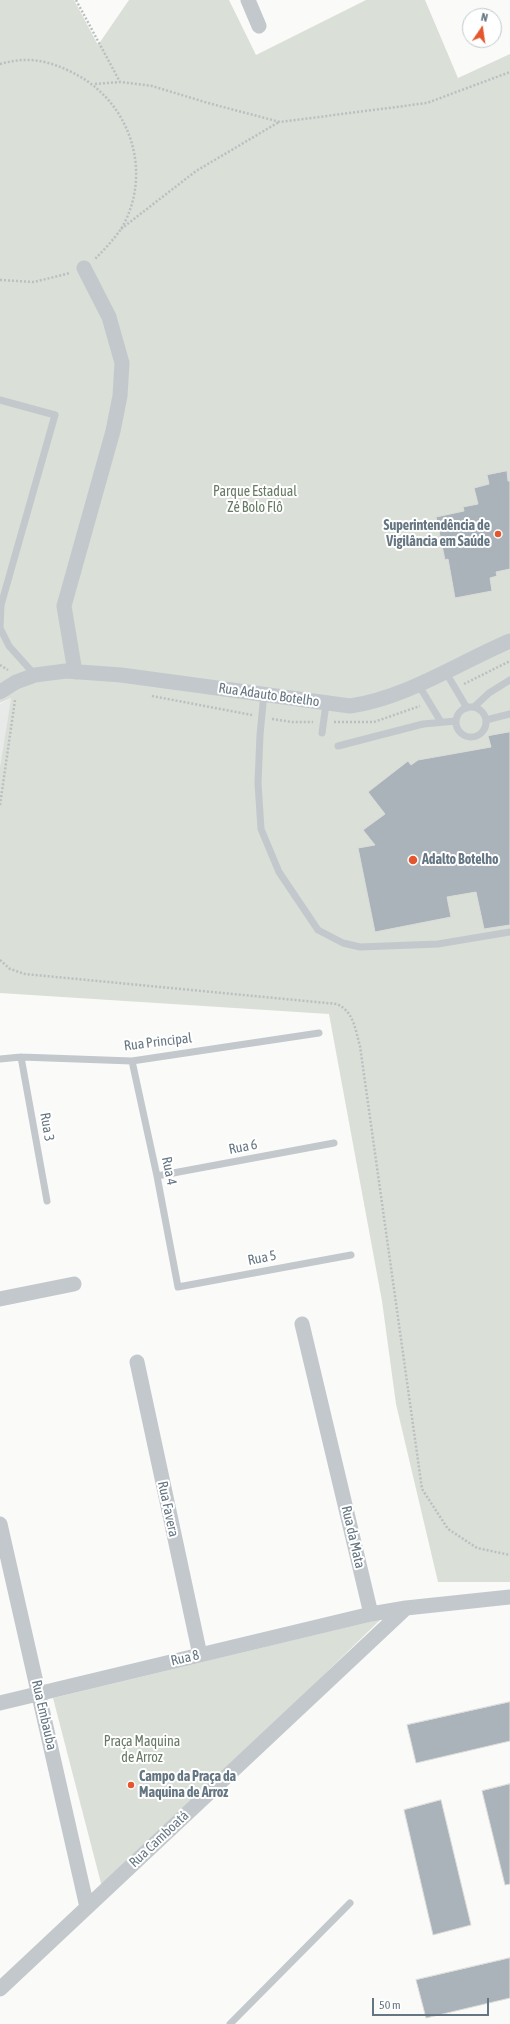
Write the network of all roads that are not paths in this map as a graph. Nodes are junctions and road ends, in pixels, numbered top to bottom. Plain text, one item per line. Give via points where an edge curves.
1 (248, 0) edge
2 (259, 26) dead end
3 (84, 268) road end
4 (0, 400) edge
5 (1, 604) edge
6 (510, 641) edge
7 (444, 671) junction
8 (75, 672) junction
9 (36, 675) junction
10 (510, 680) edge
11 (418, 684) junction
12 (0, 692) edge
13 (264, 693) junction
14 (326, 704) junction
15 (470, 708) junction
16 (510, 714) edge
17 (486, 720) junction
18 (456, 721) junction
19 (440, 722) junction
20 (322, 733) dead end
21 (338, 746) dead end
22 (510, 932) edge
23 (319, 1033) dead end
24 (21, 1057) junction
25 (0, 1059) edge
26 (132, 1060) junction
27 (334, 1143) dead end
28 (157, 1176) junction
29 (47, 1201) dead end
30 (351, 1255) dead end
31 (74, 1284) dead end
32 (178, 1287) joint
33 (0, 1299) edge
34 (302, 1324) dead end
35 (137, 1362) dead end
36 (0, 1524) edge
37 (510, 1597) edge
38 (406, 1608) junction
39 (371, 1614) junction
40 (200, 1655) junction
41 (39, 1693) junction
42 (0, 1703) edge
43 (350, 1903) dead end
44 (87, 1907) junction
45 (0, 1989) edge
46 (230, 2024) edge

1 - 2 street
3 - 8 street via 109,317 122,363 114,431 64,606
4 - 5 lane via 54,415
5 - 9 lane via 0,628 9,646
6 - 7 street, Rua Adauto Botelho
7 - 11 street, Rua Adauto Botelho
7 - 15 lane
8 - 9 street, Rua Adauto Botelho
8 - 13 street, Rua Adauto Botelho via 122,675
9 - 12 street, Rua Adauto Botelho via 16,682
10 - 15 lane
11 - 14 street, Rua Adauto Botelho via 378,701 360,705
11 - 19 lane
13 - 14 street, Rua Adauto Botelho
13 - 22 lane via 258,783 261,829 279,872 318,930 343,943 360,947 438,944
14 - 20 lane
15 - 17 lane via 483,714
15 - 18 lane via 462,709
16 - 17 lane
17 - 18 lane via 485,727 474,737 466,736 459,731
18 - 19 lane
19 - 21 lane via 381,733
23 - 26 lane, Rua Principal
24 - 25 lane, Rua Principal
24 - 26 lane, Rua Principal
24 - 29 lane, Rua 3
26 - 28 lane, Rua 4
27 - 28 lane, Rua 6
28 - 32 lane, Rua 4
30 - 32 lane, Rua 5
31 - 33 street
34 - 39 street, Rua da Mata
35 - 40 street, Rua Favera
36 - 41 street, Rua Embauba
37 - 38 street
38 - 39 street
38 - 44 street, Rua Camboatá
39 - 40 street, Rua 8
40 - 41 street, Rua 8
41 - 42 street, Rua 8
41 - 44 street, Rua Embauba
43 - 46 lane
44 - 45 street, Rua Camboatá

